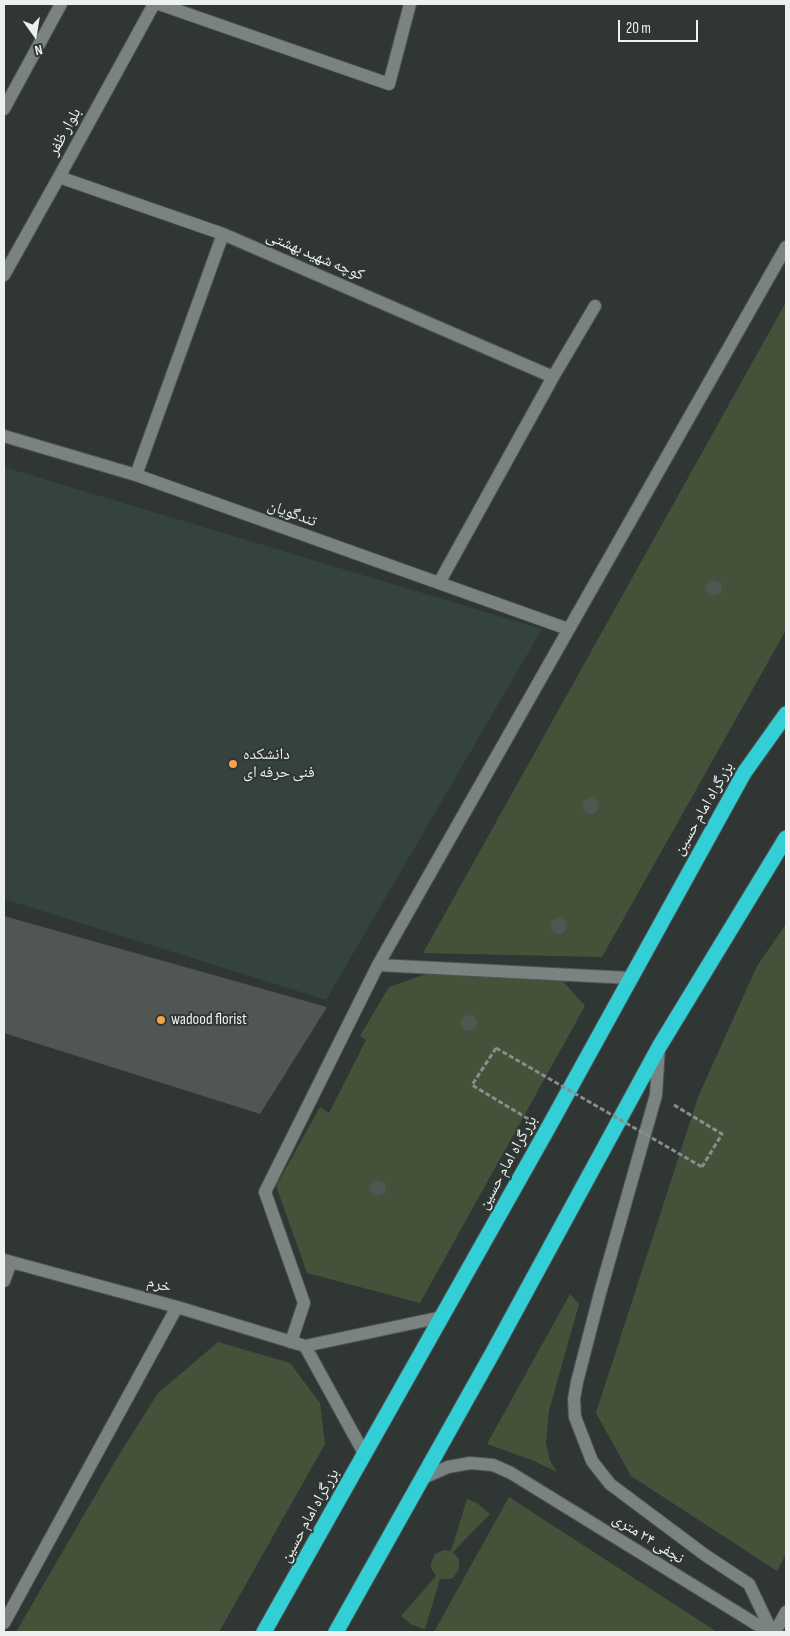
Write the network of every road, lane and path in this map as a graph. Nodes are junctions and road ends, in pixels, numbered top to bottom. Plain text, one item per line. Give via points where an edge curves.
1 (61, 4) edge
2 (154, 4) edge
3 (159, 4) edge
4 (410, 4) edge
5 (4, 109) edge
6 (59, 177) junction
7 (223, 234) junction
8 (786, 247) edge
9 (4, 275) edge
10 (595, 306) dead end
11 (553, 377) junction
12 (4, 436) edge
13 (136, 476) junction
14 (438, 583) junction
15 (568, 629) junction
16 (786, 714) edge
17 (786, 838) edge
18 (378, 964) junction
19 (630, 978) junction
20 (659, 1047) junction
21 (656, 1095) junction
22 (547, 1130) junction
23 (7, 1261) edge
24 (4, 1281) edge
25 (177, 1307) junction
26 (442, 1317) junction
27 (290, 1342) junction
28 (305, 1346) junction
29 (365, 1455) junction
30 (423, 1478) junction
31 (786, 1612) edge
32 (4, 1623) edge
33 (264, 1632) edge
34 (336, 1632) edge
35 (772, 1632) edge

1 - 5 street
2 - 6 street, بلوار ظفر
3 - 4 street via 389,84
6 - 7 street, کوچه شهید بهشتی
6 - 9 street, بلوار ظفر
7 - 11 street, کوچه شهید بهشتی
7 - 13 street
8 - 15 street
10 - 11 street
11 - 14 street
12 - 13 street, تندگویان
13 - 14 street, تندگویان
14 - 15 street, تندگویان
15 - 18 street
16 - 19 highway, بزرگراه امام حسین via 744,773
17 - 20 highway
18 - 19 street
18 - 27 street via 265,1192 304,1303
19 - 22 highway, بزرگراه امام حسین
20 - 21 street
20 - 30 highway
21 - 22 path, bridge via 722,1134 702,1167 496,1048 472,1085
21 - 35 street via 579,1374 574,1399 576,1417 592,1461 610,1484 748,1584
22 - 26 highway, بزرگراه امام حسین
23 - 24 street
23 - 25 street, خرم
25 - 27 street, خرم
25 - 32 street
26 - 28 street
26 - 29 highway, بزرگراه امام حسین
27 - 28 street, خرم
28 - 29 street
29 - 33 highway, بزرگراه امام حسین
30 - 34 highway
30 - 35 street, نجفی ۲۴ متری via 448,1467 470,1463 493,1466 511,1473
31 - 35 street

